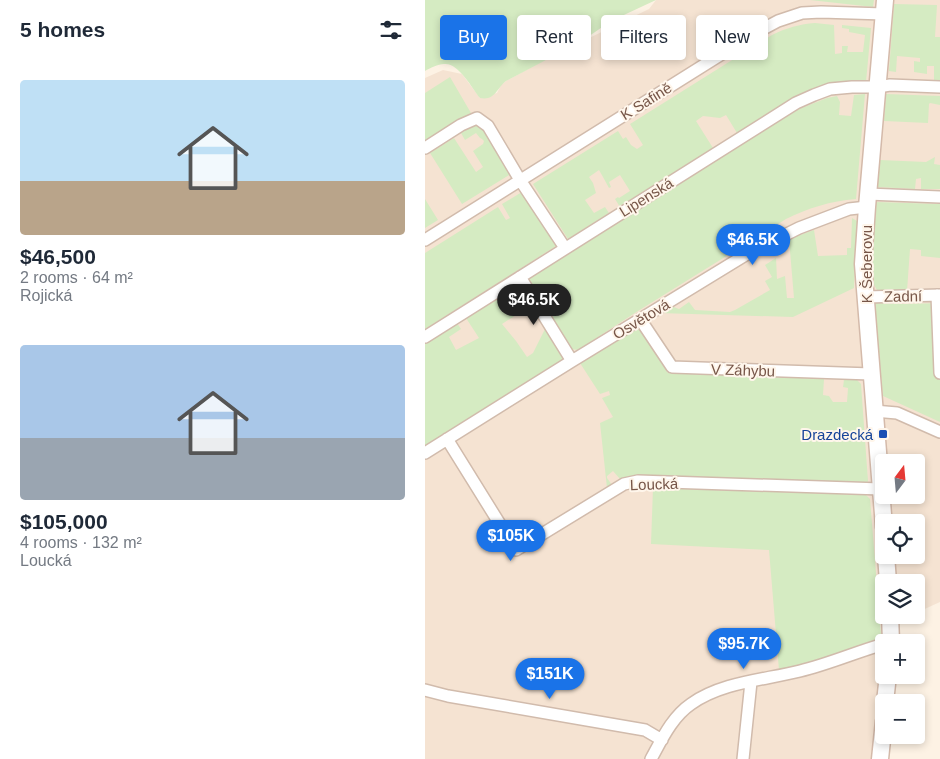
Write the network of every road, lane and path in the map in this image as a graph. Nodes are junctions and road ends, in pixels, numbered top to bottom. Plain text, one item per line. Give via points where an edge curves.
1 (885, 7) edge
2 (878, 87) junction
3 (940, 87) edge
4 (425, 148) edge
5 (521, 180) junction
6 (940, 197) edge
7 (868, 201) junction
8 (425, 240) edge
9 (565, 248) junction
10 (519, 277) junction
11 (938, 295) edge
12 (866, 298) junction
13 (640, 319) junction
14 (425, 337) edge
15 (571, 361) junction
16 (940, 373) edge
17 (871, 374) junction
18 (874, 411) junction
19 (940, 432) edge
20 (447, 439) junction
21 (425, 453) edge
22 (878, 454) edge
23 (875, 490) edge
24 (875, 647) edge
25 (751, 682) junction
26 (425, 690) edge
27 (661, 740) junction
28 (882, 744) edge
29 (651, 759) edge
30 (743, 759) edge
31 (880, 759) edge

1 - 2 street, K Šeberovu
1 - 5 street, K Safině via 802,13 778,20
2 - 3 street, Lipenská
2 - 7 street, K Šeberovu
2 - 9 street, Lipenská via 830,89 796,103
4 - 5 street via 477,118 488,126
5 - 8 street, K Safině
5 - 9 street
6 - 7 street, Osvětová
7 - 12 street, K Šeberovu via 863,264
7 - 13 street, Osvětová via 799,228 747,254
9 - 10 street, Lipenská
10 - 14 street, Lipenská
10 - 15 street
11 - 12 street, Zadní
11 - 16 street
12 - 17 street, K Šeberovu
13 - 15 street, Osvětová
13 - 17 street, V Záhybu via 672,368
15 - 20 street, Osvětová
17 - 18 street, K Šeberovu
18 - 19 street via 897,413
18 - 22 street, K Šeberovu
20 - 21 street, Osvětová
20 - 23 street, Loucká via 516,550 624,484 638,481
24 - 25 street via 802,671
25 - 27 street via 707,694 690,704 676,716
25 - 30 street
26 - 27 street via 645,730
27 - 29 street
28 - 31 street

